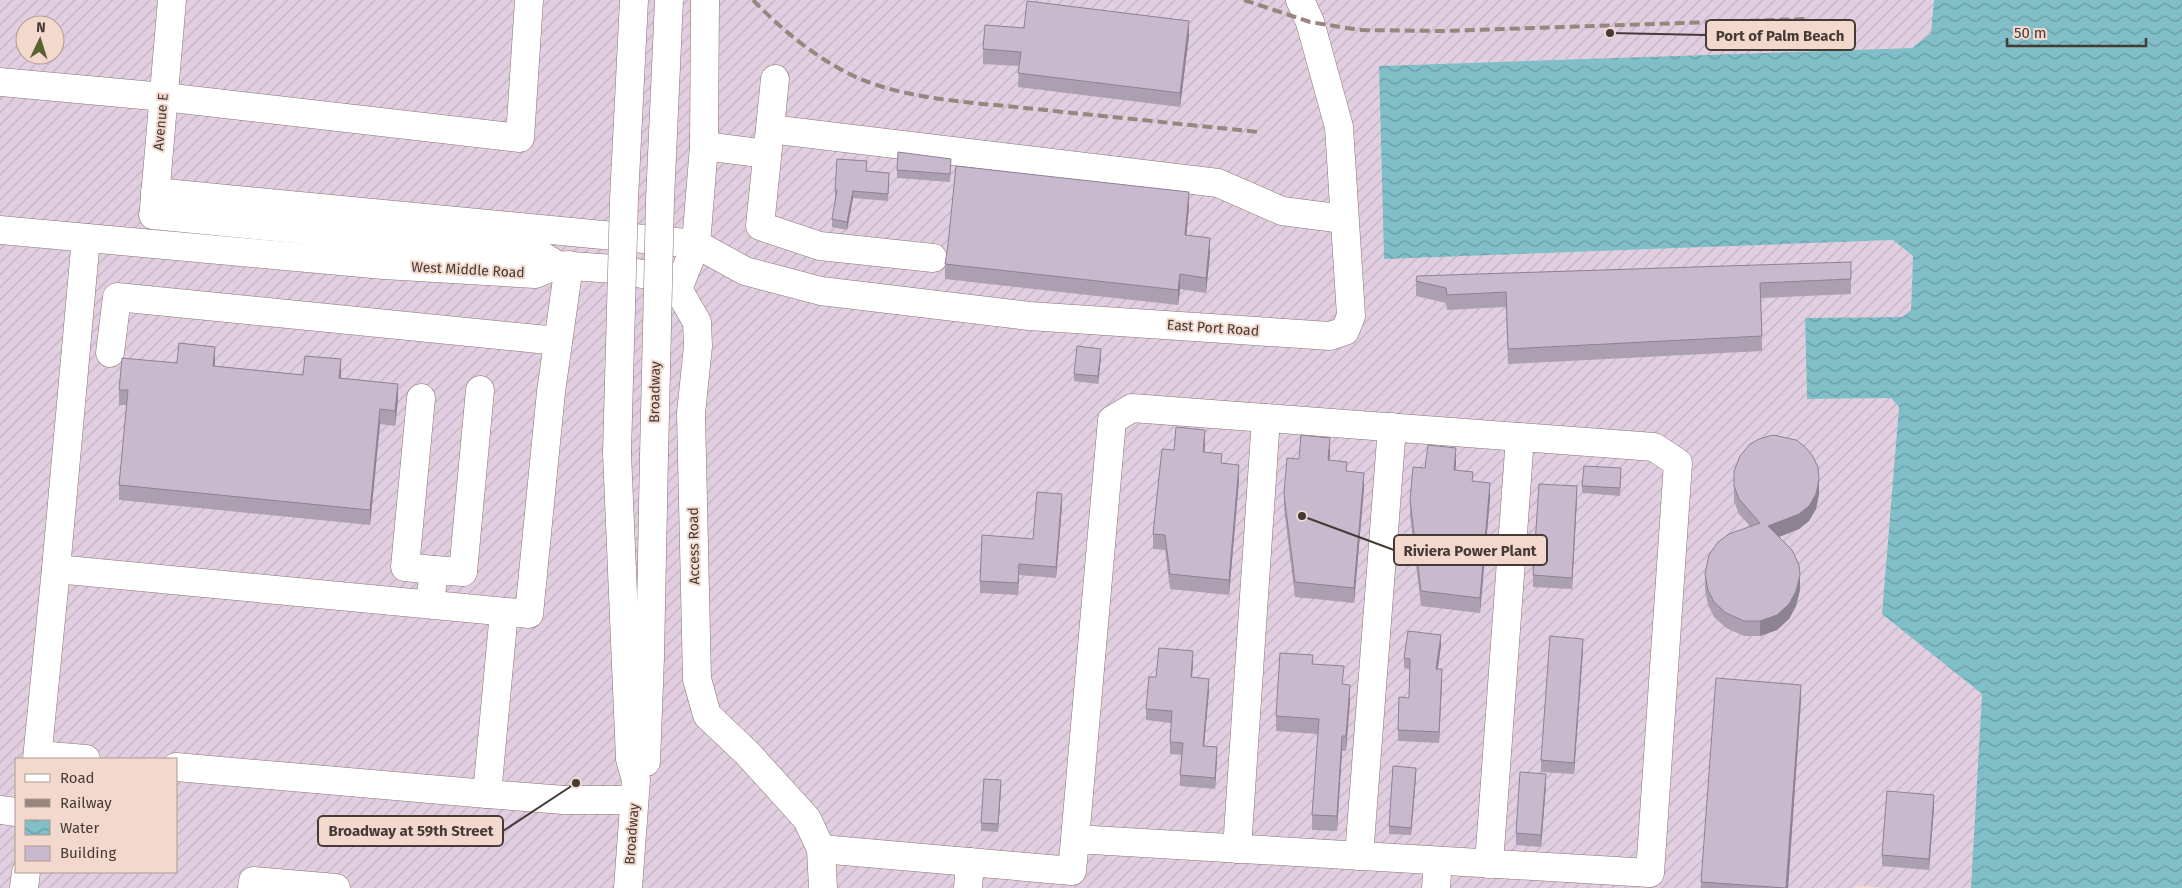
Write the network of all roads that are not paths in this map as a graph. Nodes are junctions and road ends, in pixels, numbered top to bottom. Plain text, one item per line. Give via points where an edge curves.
1 (172, 0) edge
2 (529, 0) edge
3 (634, 0) edge
4 (669, 0) edge
5 (705, 0) edge
6 (1300, 0) edge
7 (775, 79) dead end
8 (0, 82) edge
9 (164, 97) junction
10 (768, 142) junction
11 (704, 146) junction
12 (154, 203) junction
13 (1344, 219) junction
14 (0, 230) edge
15 (86, 238) junction
16 (151, 243) junction
17 (696, 244) junction
18 (933, 258) dead end
19 (563, 265) junction
20 (678, 289) junction
21 (558, 342) junction
22 (110, 353) dead end
23 (480, 390) dead end
24 (421, 398) dead end
25 (1266, 418) junction
26 (1392, 427) junction
27 (1520, 437) junction
28 (56, 569) junction
29 (434, 570) junction
30 (430, 604) junction
31 (504, 612) junction
32 (37, 757) edge
33 (62, 758) edge
34 (178, 767) edge
35 (635, 790) junction
36 (487, 794) junction
37 (0, 810) edge
38 (15, 812) edge
39 (1075, 839) junction
40 (821, 849) junction
41 (1237, 849) junction
42 (1359, 856) junction
43 (1438, 861) junction
44 (1489, 864) junction
45 (26, 873) edge
46 (969, 875) edge
47 (24, 888) edge
48 (252, 888) edge
49 (336, 888) edge
50 (628, 888) edge
51 (823, 888) edge
52 (1436, 888) edge

1 - 9 street, Avenue E
2 - 9 street via 520,138
3 - 35 street, Broadway, bridge via 624,199 617,453 630,759
4 - 35 street, Broadway, bridge via 660,200 646,767
5 - 11 street
6 - 13 street, East Port Road via 1312,27 1339,127
7 - 10 street
8 - 9 street
9 - 12 street, Avenue E
10 - 11 street
10 - 13 street via 1218,183 1282,211
10 - 18 street via 760,226 820,246
11 - 17 street
12 - 16 street, Avenue E
12 - 17 street
12 - 19 street, West Middle Road via 538,253
13 - 17 street, East Port Road via 1351,316 1345,331 1330,336 1029,316 821,291 745,271
14 - 15 street, West Middle Road
15 - 16 street, West Middle Road
15 - 28 street
16 - 19 street, West Middle Road via 384,265 535,274
17 - 20 street
19 - 20 street via 648,275
19 - 21 street
20 - 40 street, Access Road via 697,322 698,340 691,413 697,679 707,715 748,754 807,819
21 - 22 street via 117,297
21 - 31 street via 529,614
23 - 29 street via 463,572
24 - 29 street via 405,567
25 - 26 street
25 - 39 street via 1132,408 1112,420
25 - 41 street
26 - 27 street
26 - 42 street
27 - 44 street
27 - 44 street via 1654,447 1678,463 1650,873
28 - 30 street
28 - 32 street
29 - 30 street
30 - 31 street
31 - 36 street
32 - 33 street
34 - 36 street
35 - 36 street via 564,800
35 - 50 street, Broadway
37 - 38 street
39 - 41 street
39 - 46 street via 1072,871
40 - 46 street
40 - 51 street, Access Road
41 - 42 street
42 - 43 street
43 - 44 street
43 - 52 street
45 - 47 street
48 - 49 street via 253,881

